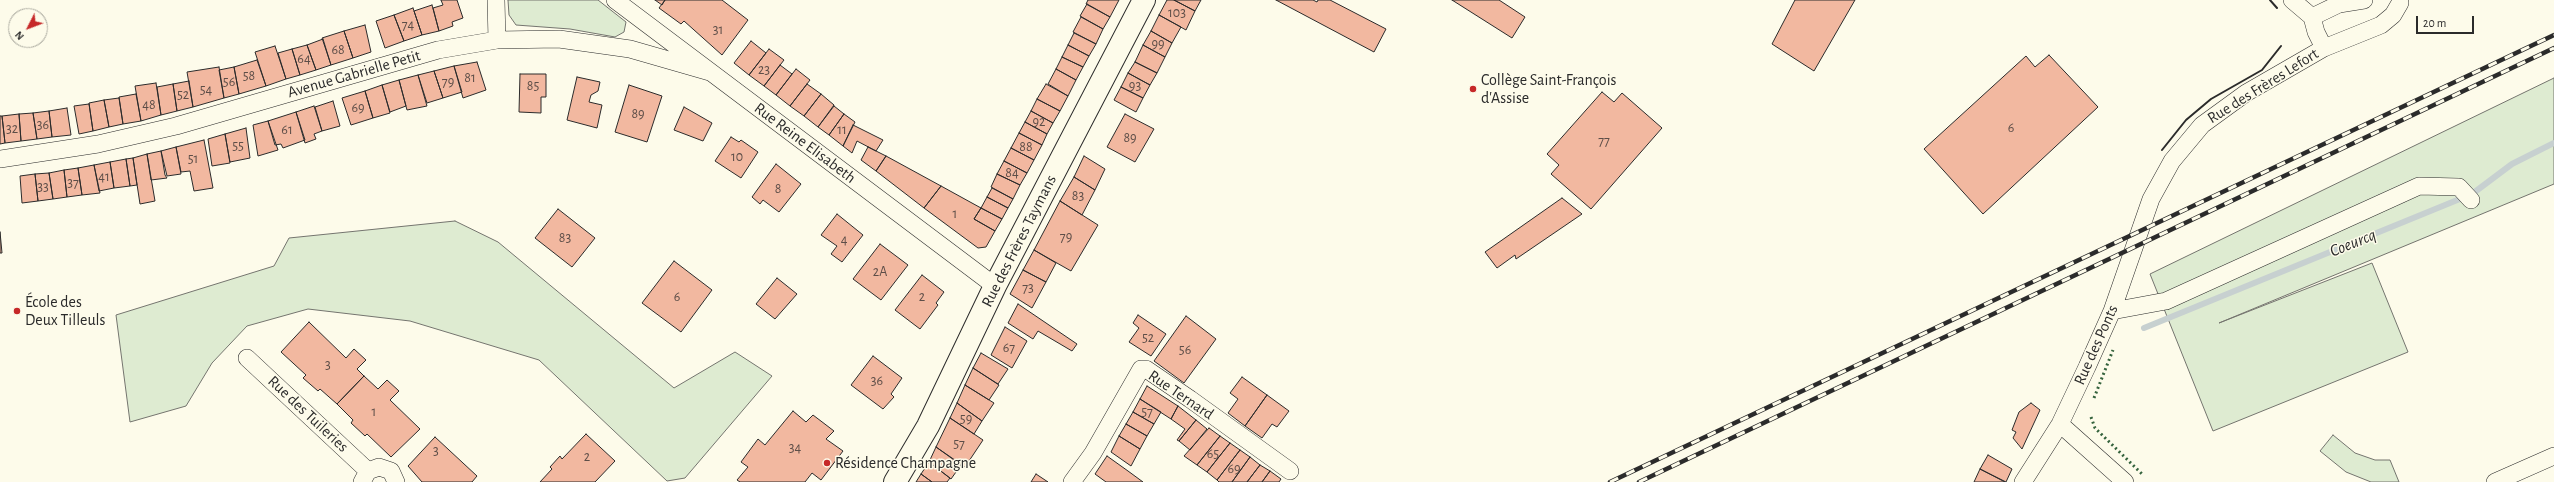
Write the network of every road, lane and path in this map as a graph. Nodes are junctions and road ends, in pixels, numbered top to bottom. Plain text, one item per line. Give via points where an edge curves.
1 (496, 0) edge
2 (615, 0) edge
3 (1144, 0) edge
4 (2292, 0) edge
5 (2364, 0) edge
6 (2400, 1) edge
7 (2312, 17) junction
8 (498, 40) junction
9 (2324, 48) junction
10 (710, 72) junction
11 (0, 159) edge
12 (2467, 196) dead end
13 (2151, 199) joint
14 (994, 286) junction
15 (2112, 311) junction
16 (247, 358) dead end
17 (2060, 424) junction
18 (2554, 456) edge
19 (1290, 471) dead end
20 (365, 476) edge
21 (396, 482) edge
22 (895, 482) edge
23 (1072, 482) edge
24 (2023, 482) edge
25 (2125, 482) edge
26 (2495, 482) edge

1 - 8 street
2 - 10 street, Rue Reine Elisabeth
3 - 14 street, Rue des Frères Taymans
4 - 7 street
5 - 7 street via 2339,4
6 - 9 street, Rue des Frères Lefort via 2393,15 2381,24
7 - 9 street
8 - 10 street, Avenue Gabrielle Petit via 558,39 630,49
8 - 11 street, Avenue Gabrielle Petit via 438,50 176,126 98,144
9 - 13 street, Rue des Frères Lefort via 2246,93 2202,125 2172,161
10 - 14 street, Rue Reine Elisabeth
12 - 15 street via 2458,186 2418,186 2166,301
13 - 15 street, Rue des Ponts
14 - 22 street, Rue des Frères Taymans via 928,426
15 - 17 street, Rue des Ponts
16 - 20 street, Rue des Tuileries
17 - 24 street, Rue des Ponts
17 - 25 street
18 - 26 street
19 - 23 street, Rue Ternard via 1190,399 1146,369 1141,369 1093,453
20 - 21 street via 373,468 385,468 391,472

